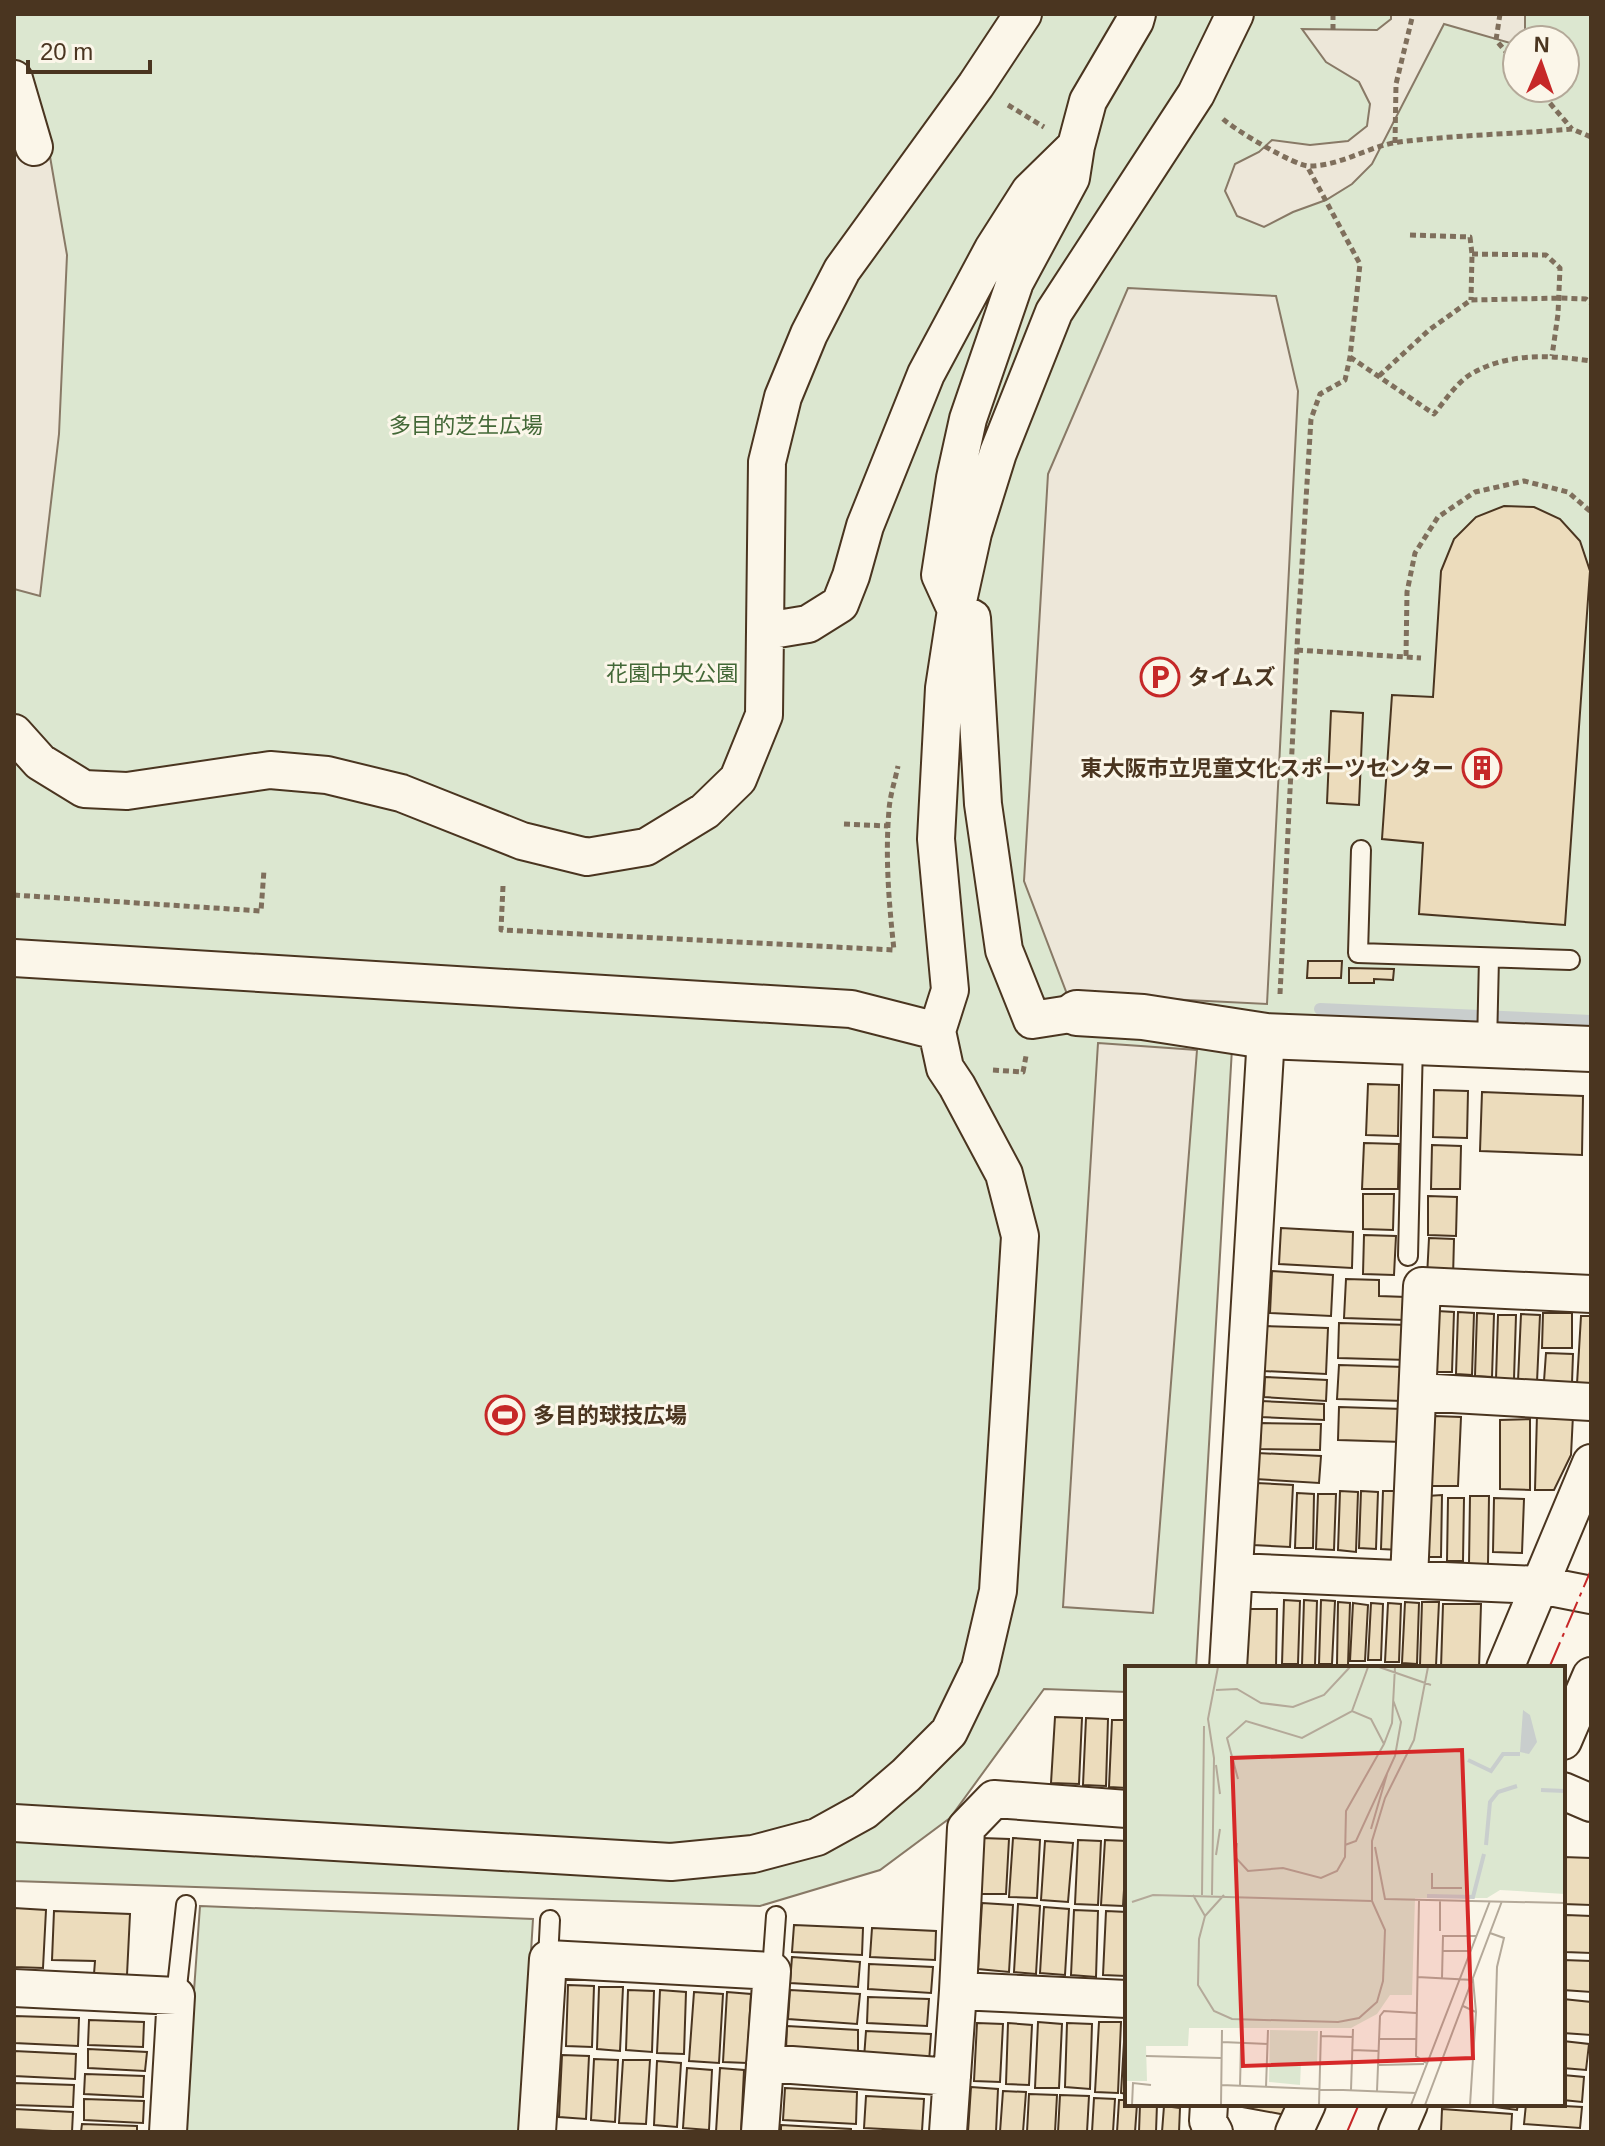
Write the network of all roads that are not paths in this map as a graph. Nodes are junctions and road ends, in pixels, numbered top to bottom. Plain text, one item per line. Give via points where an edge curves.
1 (1023, 14) edge
2 (1137, 14) edge
3 (1235, 14) edge
4 (14, 79) edge
5 (1076, 146) junction
6 (34, 147) dead end
7 (956, 610) junction
8 (766, 631) junction
9 (14, 733) edge
10 (1361, 850) dead end
11 (14, 958) edge
12 (1489, 958) junction
13 (1570, 960) dead end
14 (1077, 1013) joint
15 (1487, 1025) junction
16 (937, 1031) junction
17 (1266, 1036) junction
18 (1413, 1042) junction
19 (1591, 1049) edge
20 (1408, 1256) dead end
21 (1591, 1294) edge
22 (1418, 1392) junction
23 (1591, 1402) edge
24 (1591, 1463) edge
25 (1234, 1572) junction
26 (1409, 1579) junction
27 (1540, 1585) junction
28 (1591, 1595) edge
29 (1228, 1666) edge
30 (1506, 1666) edge
31 (1591, 1676) edge
32 (1565, 1736) edge
33 (1565, 1792) edge
34 (1591, 1803) edge
35 (1125, 1809) edge
36 (14, 1823) edge
37 (186, 1905) dead end
38 (776, 1916) dead end
39 (550, 1920) dead end
40 (548, 1959) junction
41 (772, 1971) junction
42 (14, 1988) edge
43 (958, 1991) junction
44 (176, 1996) junction
45 (1125, 1999) edge
46 (765, 2063) junction
47 (952, 2077) junction
48 (1209, 2106) edge
49 (1306, 2106) edge
50 (1408, 2106) edge
51 (168, 2132) edge
52 (537, 2132) edge
53 (760, 2132) edge
54 (948, 2132) edge
55 (1214, 2132) edge
56 (1294, 2132) edge
57 (1397, 2132) edge

1 - 8 street via 842,270 809,334 783,397 767,462
2 - 5 street via 1088,101
3 - 7 street via 1196,94 1054,312 998,453
4 - 6 street
5 - 7 street via 1071,178 1015,282 968,419 940,575
5 - 8 street via 1030,191 926,374 840,604 808,624
7 - 14 street via 972,618 983,804 1004,950 1032,1020
7 - 16 street via 944,688 936,839 950,990
8 - 9 street via 764,715 738,779 705,811 646,847 587,857 522,841 401,793 327,775 270,770 127,791 84,789 40,762
10 - 12 lane via 1358,953
11 - 16 street via 851,1009
12 - 13 lane
12 - 15 lane
14 - 17 street via 1143,1017
15 - 18 street
15 - 19 street
16 - 36 street via 945,1068 1004,1174 1020,1236 998,1591 980,1668 949,1732 906,1775 864,1811 817,1837 753,1854 671,1862
17 - 18 street
17 - 25 street
18 - 20 lane
21 - 22 street via 1422,1286
22 - 23 street
22 - 26 street
24 - 27 street
25 - 26 street
25 - 29 street
26 - 27 street
27 - 28 street
27 - 30 street
31 - 32 street
33 - 34 street
35 - 43 street via 994,1799 966,1828
37 - 44 lane
38 - 41 lane
39 - 40 lane
40 - 41 street
40 - 52 street
41 - 46 street
42 - 44 street
43 - 45 street
43 - 47 street
44 - 51 street
46 - 47 street
46 - 53 street
47 - 54 street
48 - 55 street
49 - 56 street
50 - 57 street

